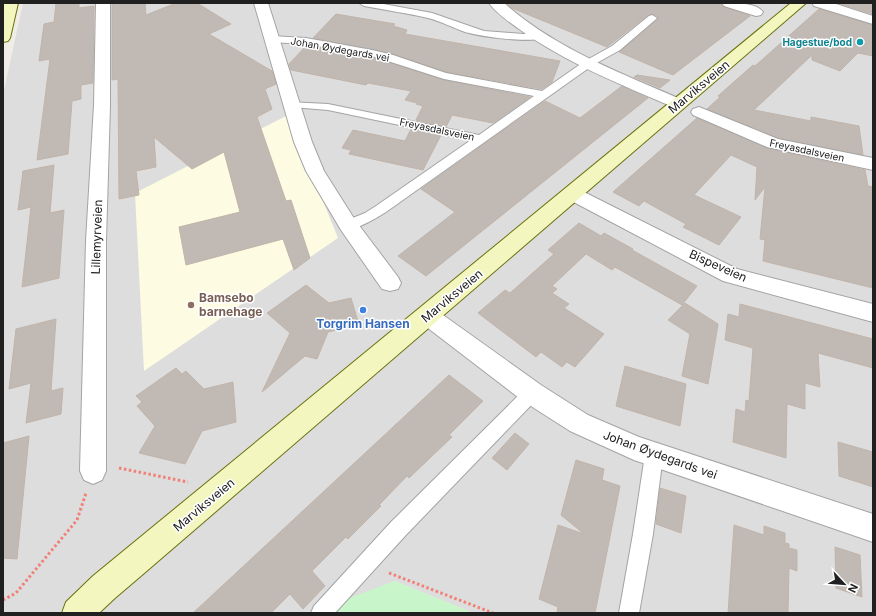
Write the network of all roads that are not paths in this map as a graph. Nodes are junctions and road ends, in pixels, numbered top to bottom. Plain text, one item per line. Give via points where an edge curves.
1 (11, 3) edge
2 (103, 3) edge
3 (261, 3) edge
4 (364, 3) edge
5 (496, 3) edge
6 (729, 3) edge
7 (799, 3) edge
8 (819, 3) edge
9 (756, 12) dead end
10 (652, 18) dead end
11 (873, 20) edge
12 (539, 36) junction
13 (3, 38) edge
14 (271, 39) junction
15 (589, 64) junction
16 (545, 95) junction
17 (292, 104) junction
18 (679, 104) junction
19 (699, 112) dead end
20 (482, 139) junction
21 (873, 164) edge
22 (573, 194) junction
23 (348, 225) junction
24 (390, 284) dead end
25 (873, 313) edge
26 (428, 316) junction
27 (532, 393) junction
28 (654, 455) junction
29 (93, 471) road end
30 (873, 528) edge
31 (104, 587) junction
32 (59, 613) edge
33 (77, 613) edge
34 (321, 613) edge
35 (630, 613) edge

1 - 13 main road
2 - 29 street, Lillemyrveien
3 - 14 street, Johan Øydegards vei
4 - 12 lane via 432,16 484,34
5 - 12 street
6 - 9 street
7 - 18 main road, Marviksveien
8 - 11 street
10 - 15 lane, Freyasdalsveien via 616,48
12 - 15 street
14 - 16 lane, Johan Øydegards vei via 306,41 389,57 444,76
14 - 17 street, Johan Øydegards vei
15 - 16 lane, Freyasdalsveien
15 - 18 street
16 - 20 lane, Freyasdalsveien
17 - 20 lane, Freyasdalsveien via 328,107
17 - 23 street, Johan Øydegards vei via 303,142 316,171
18 - 22 main road, Marviksveien
19 - 21 street, Freyasdalsveien via 773,143
20 - 23 lane via 381,209
22 - 25 street, Bispeveien via 730,275
22 - 26 main road, Marviksveien
23 - 24 street, Johan Øydegards vei
26 - 27 street, Johan Øydegards vei
26 - 31 main road, Marviksveien
27 - 28 street, Johan Øydegards vei via 604,436
27 - 34 lane via 398,529
28 - 30 street, Johan Øydegards vei
28 - 35 lane
31 - 32 main road, Marviksveien
31 - 33 main road, Marviksveien

